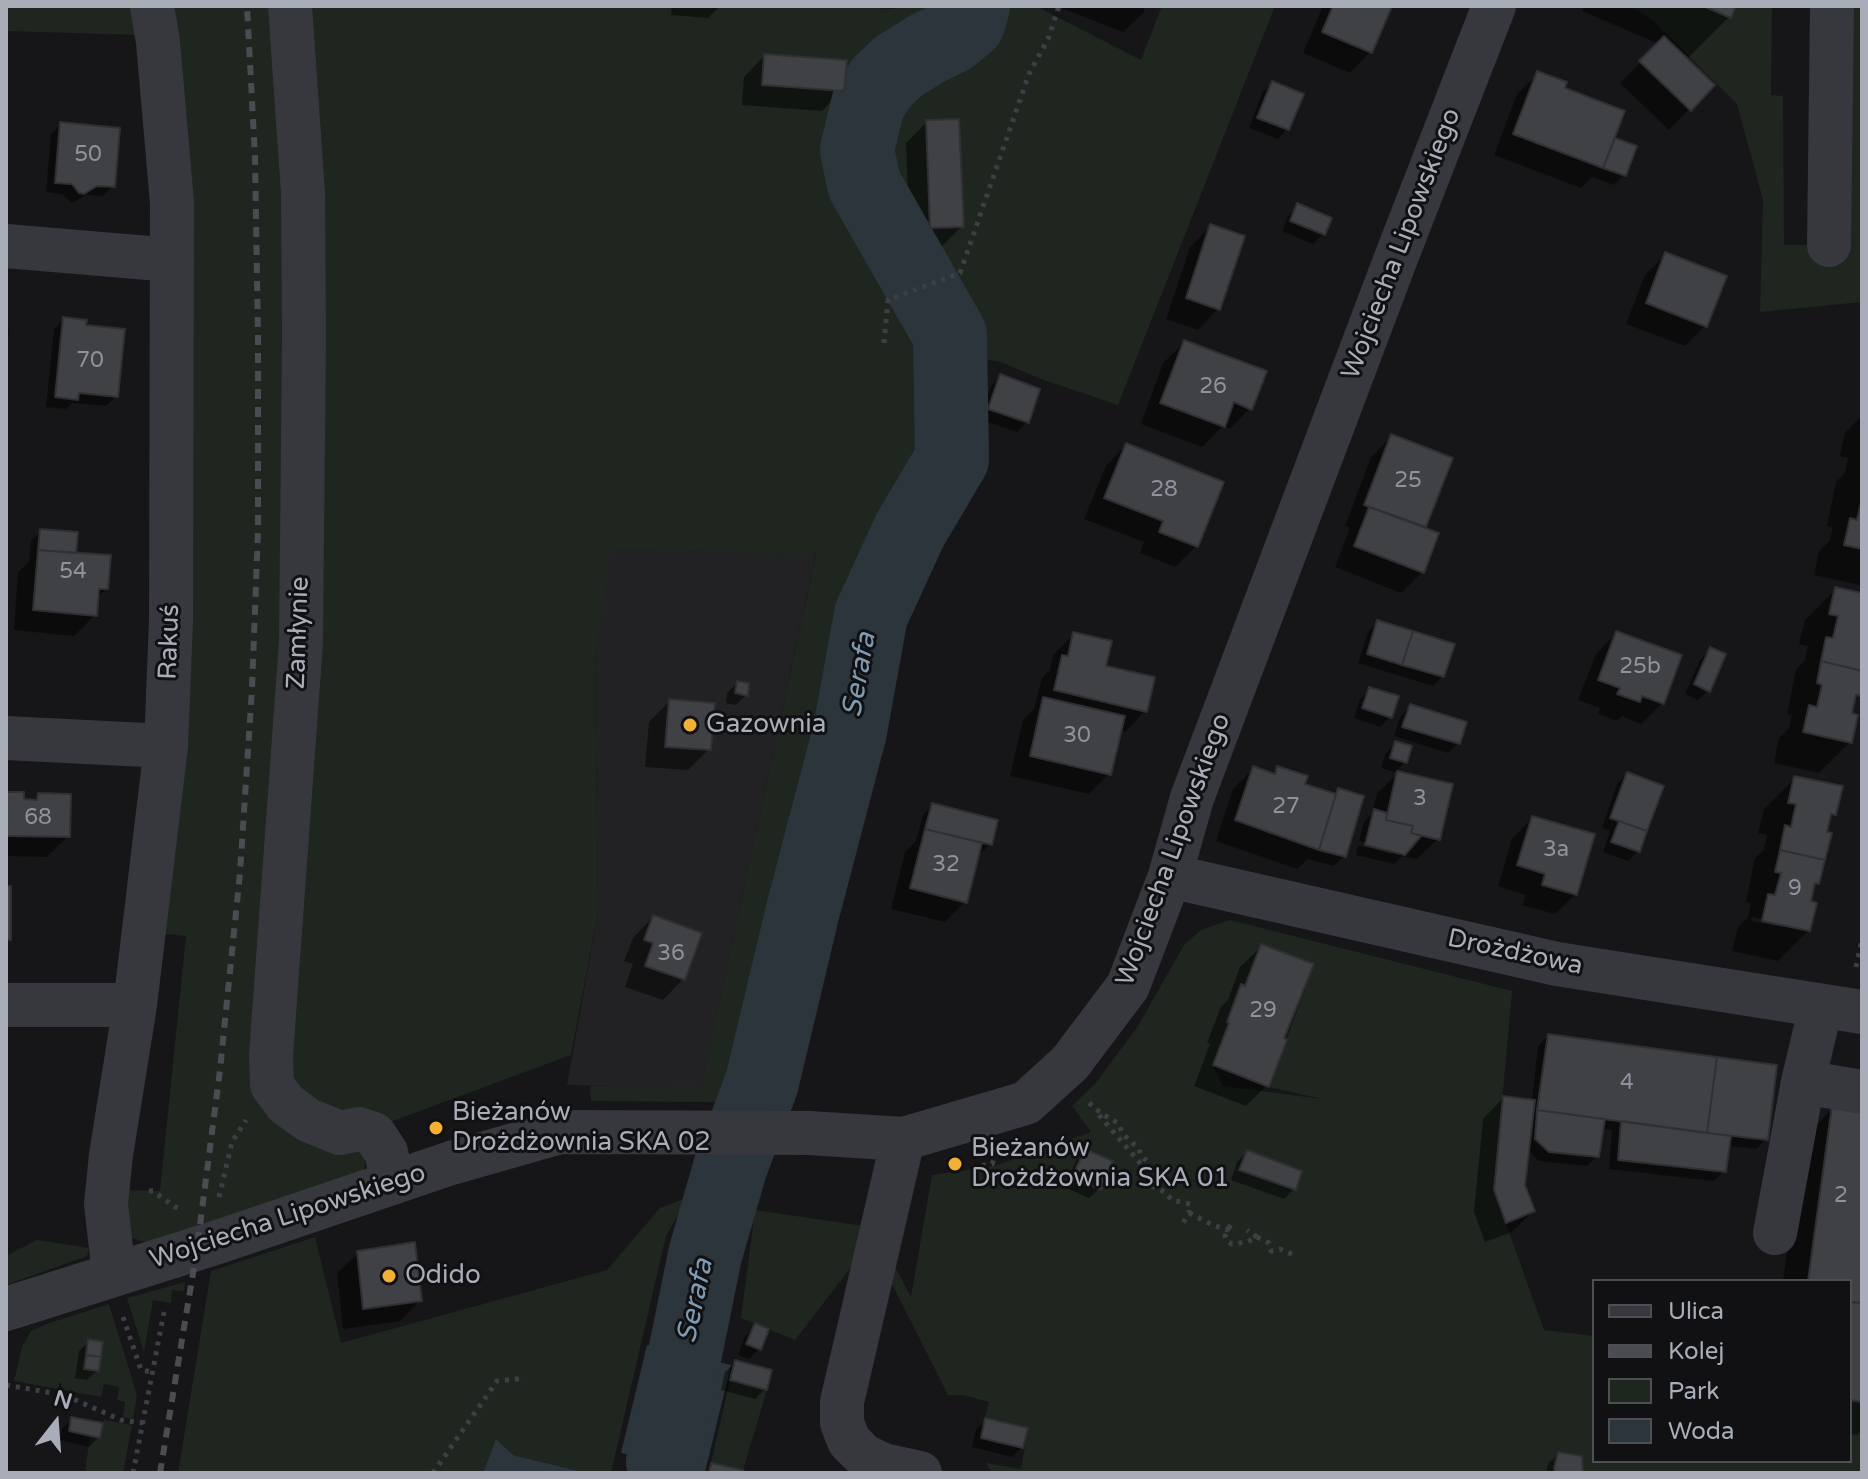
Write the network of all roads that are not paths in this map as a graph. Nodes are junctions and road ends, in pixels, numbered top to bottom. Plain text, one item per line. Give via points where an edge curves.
1 (152, 6) edge
2 (290, 6) edge
3 (1494, 6) edge
4 (1832, 6) edge
5 (1829, 245) dead end
6 (6, 246) edge
7 (172, 260) junction
8 (6, 738) edge
9 (166, 746) junction
10 (1170, 876) junction
11 (1846, 997) edge
12 (6, 1005) edge
13 (135, 1005) junction
14 (1803, 1082) junction
15 (1862, 1092) edge
16 (903, 1139) junction
17 (393, 1183) junction
18 (1775, 1233) dead end
19 (114, 1274) junction
20 (6, 1309) edge
21 (920, 1473) edge

1 - 7 street, Rakuś via 172,203
2 - 17 street, Zamłynie via 303,193 301,642 272,1085 308,1120 340,1133 359,1129 374,1134 386,1152
3 - 10 street, Wojciecha Lipowskiego via 1197,783
4 - 5 street
6 - 7 street
7 - 9 street, Rakuś
8 - 9 street
9 - 13 street, Rakuś
10 - 11 street, Drożdżowa via 1557,964
10 - 16 street, Wojciecha Lipowskiego via 1128,986 1070,1063 1026,1103
11 - 14 street
12 - 13 street
13 - 19 street, Rakuś via 107,1190
14 - 15 street
14 - 18 street
16 - 17 street, Wojciecha Lipowskiego via 809,1133 560,1132
16 - 21 street via 842,1402 842,1423 849,1441 864,1456
17 - 19 street, Wojciecha Lipowskiego
19 - 20 street, Wojciecha Lipowskiego

